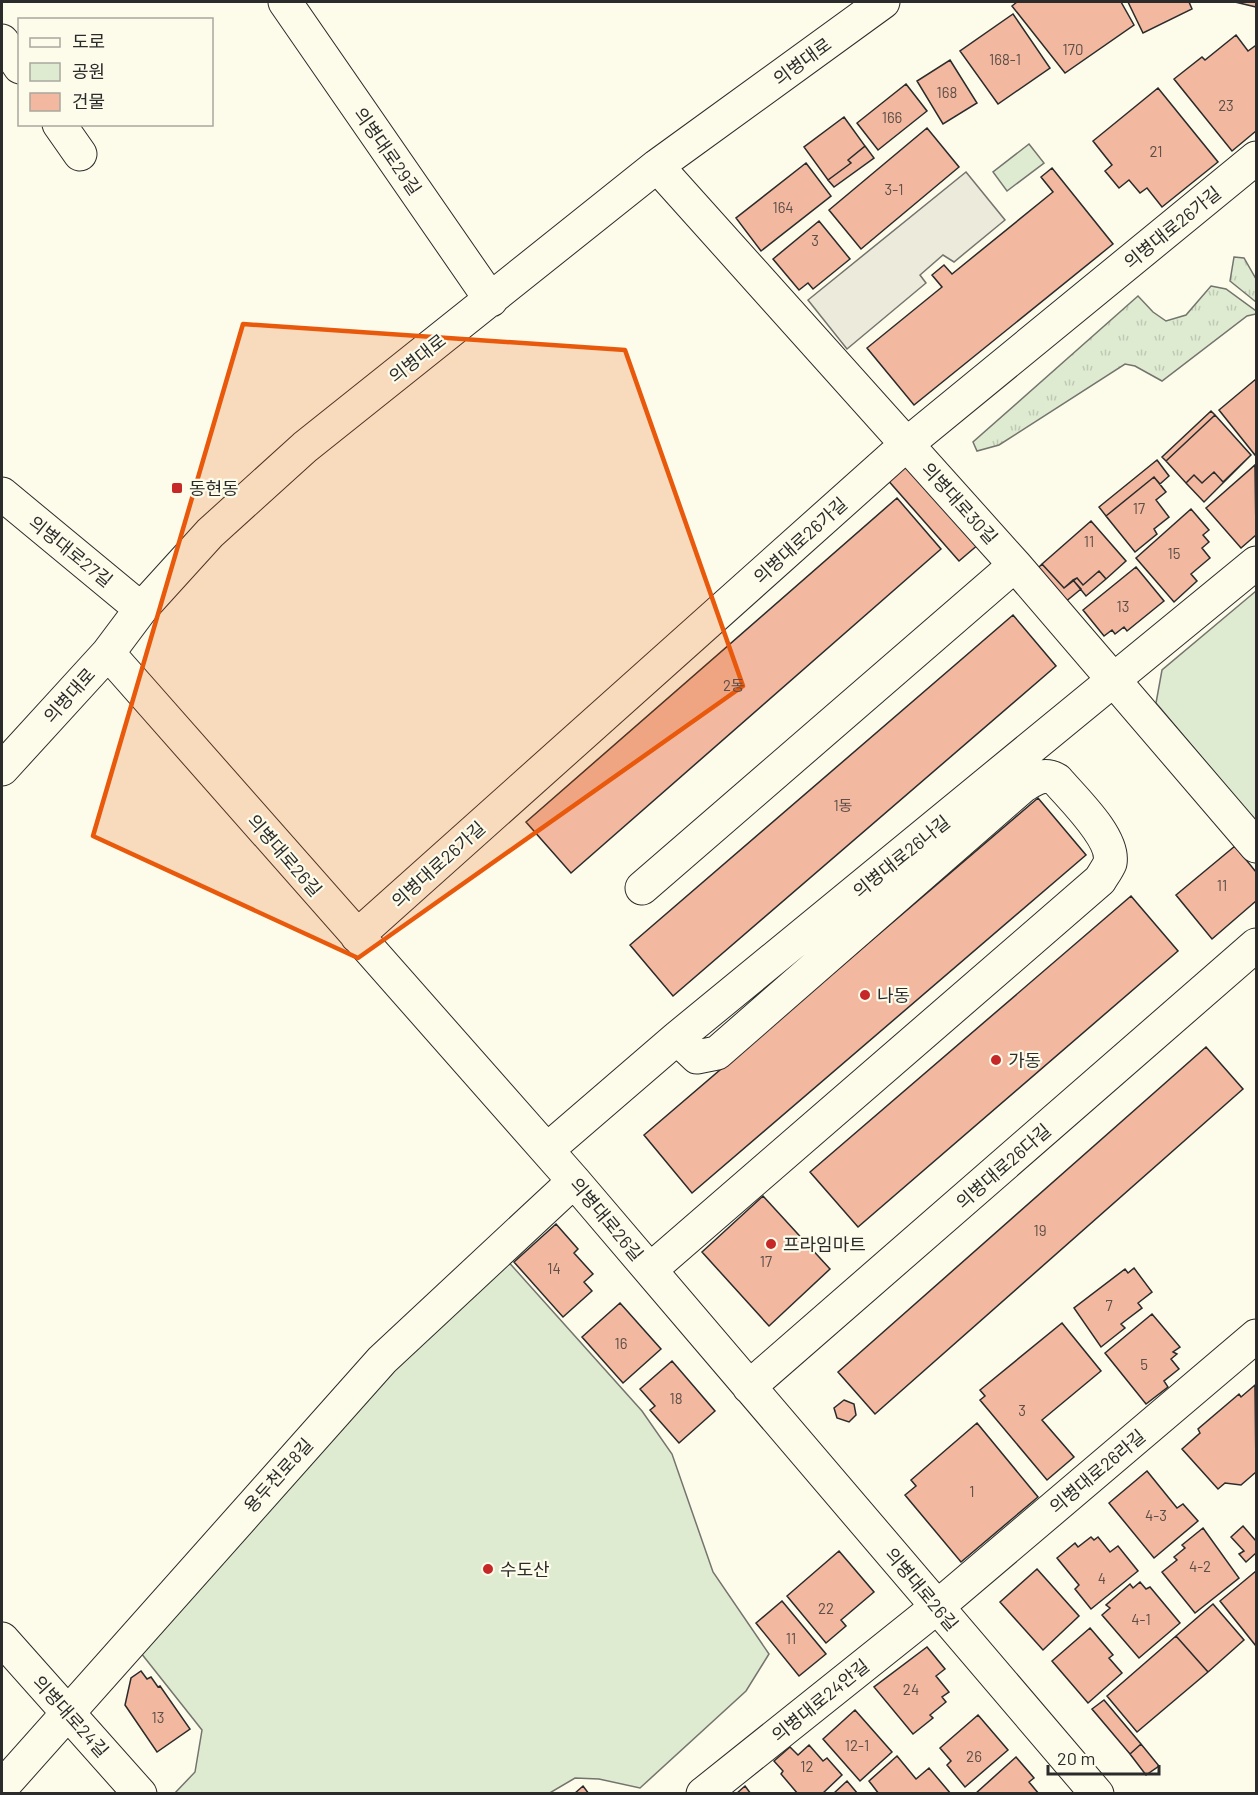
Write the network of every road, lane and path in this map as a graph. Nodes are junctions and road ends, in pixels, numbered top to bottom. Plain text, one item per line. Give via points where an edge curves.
1 (285, 2) edge
2 (883, 2) edge
3 (2, 41) edge
4 (18, 64) edge
5 (60, 126) edge
6 (80, 154) dead end
7 (1257, 159) edge
8 (657, 166) junction
9 (491, 300) junction
10 (907, 444) junction
11 (2, 494) edge
12 (1257, 563) edge
13 (1015, 564) junction
14 (141, 609) junction
15 (108, 653) junction
16 (1116, 680) junction
17 (2, 769) edge
18 (1257, 846) edge
19 (642, 888) dead end
20 (357, 936) junction
21 (1257, 945) edge
22 (677, 1038) junction
23 (547, 1150) junction
24 (574, 1181) junction
25 (650, 1270) junction
26 (1257, 1336) edge
27 (749, 1387) junction
28 (937, 1607) junction
29 (2, 1639) edge
30 (68, 1712) junction
31 (2, 1787) edge
32 (140, 1794) edge
33 (702, 1794) edge
34 (1097, 1794) edge

1 - 9 street, 의병대로29길
2 - 8 street, 의병대로
3 - 4 street
5 - 6 street
7 - 10 street, 의병대로26가길
8 - 9 street, 의병대로
8 - 10 street, 의병대로30길
9 - 14 street, 의병대로 via 304,447 210,533
10 - 13 street, 의병대로30길
10 - 20 street, 의병대로26가길
11 - 14 street, 의병대로27길
12 - 16 street, 의병대로26나길
13 - 16 street, 의병대로30길
13 - 19 street
14 - 15 street, 의병대로
15 - 17 street, 의병대로
15 - 20 street, 의병대로26길
16 - 18 street, 의병대로30길
16 - 22 street, 의병대로26나길
20 - 23 street, 의병대로26길
21 - 27 street, 의병대로26다길
22 - 23 street, 의병대로26나길
22 - 25 street via 697,1057 717,1053 1038,777 1057,780 1103,835 1109,848 1110,863 1100,880
23 - 24 street, 의병대로26길
24 - 25 street, 의병대로26길
24 - 30 street, 용두천로8길 via 382,1360
25 - 27 street, 의병대로26길
26 - 28 street, 의병대로26라길
27 - 28 street, 의병대로26길
28 - 33 street, 의병대로24안길
28 - 34 street, 의병대로26길
29 - 30 street, 의병대로24길
30 - 31 street, 용두천로8길
30 - 32 street, 의병대로24길

